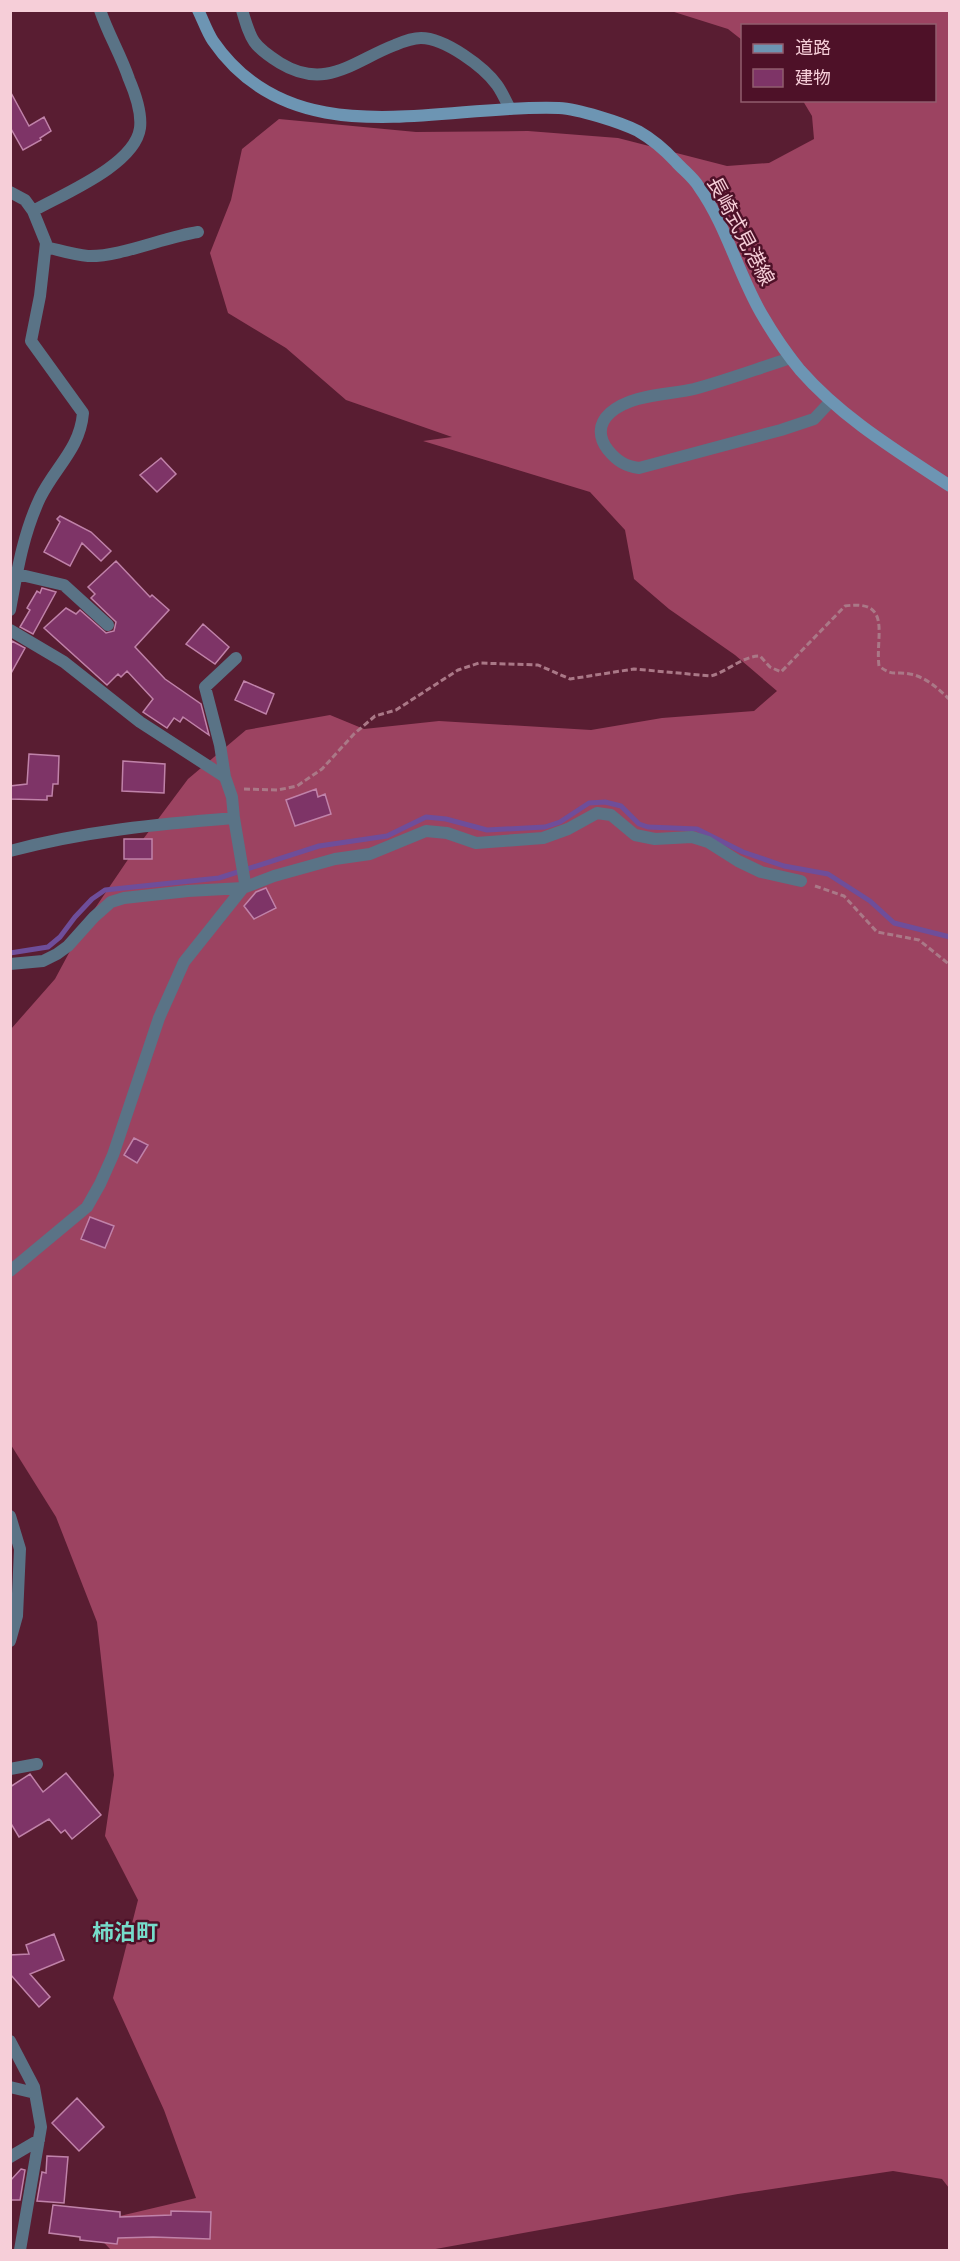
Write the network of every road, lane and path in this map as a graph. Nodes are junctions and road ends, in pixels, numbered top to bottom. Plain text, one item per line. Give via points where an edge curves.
1 (100, 10) edge
2 (198, 10) edge
3 (242, 10) edge
4 (510, 109) junction
5 (10, 192) edge
6 (33, 210) junction
7 (198, 232) dead end
8 (46, 248) junction
9 (792, 358) junction
10 (831, 401) junction
11 (950, 486) edge
12 (17, 574) junction
13 (10, 610) edge
14 (108, 625) dead end
15 (10, 630) edge
16 (236, 658) dead end
17 (950, 700) edge
18 (228, 782) junction
19 (234, 818) junction
20 (10, 850) edge
21 (801, 881) joint
22 (244, 885) junction
23 (10, 964) edge
24 (950, 965) edge
25 (10, 1271) edge
26 (10, 1516) edge
27 (10, 1641) edge
28 (37, 1764) dead end
29 (10, 1769) edge
30 (10, 2041) edge
31 (10, 2087) edge
32 (35, 2092) junction
33 (39, 2140) junction
34 (10, 2157) edge
35 (20, 2250) edge

1 - 6 street via 131,82 140,129 132,148 109,169
2 - 4 main road, 長崎式見港線 via 213,41 238,69 264,90 303,108 378,118
3 - 4 street via 250,37 260,50 309,75 330,75 380,51 422,38 475,62 497,85
4 - 9 main road, 長崎式見港線 via 561,108 601,118 638,131 663,148 698,185 761,313
5 - 6 street
6 - 8 street
7 - 8 street via 107,254 87,256
8 - 12 street via 31,341 82,413 82,423 76,443 40,497 26,531
9 - 10 main road, 長崎式見港線
9 - 10 street via 612,411 600,432 602,440 617,460 639,468 814,419
10 - 11 main road, 長崎式見港線 via 856,423
12 - 13 street
12 - 14 street via 64,585
15 - 18 street via 64,662 140,722
16 - 18 street via 205,687
17 - 18 path via 928,681 909,673 894,675 879,666 878,615 860,603 845,606 781,672 760,656 752,656 711,676 634,669 570,679 538,665 479,663 458,670 396,710 375,716 322,769 297,786 278,790
18 - 19 street
19 - 20 street via 118,828
19 - 22 street
21 - 22 street via 761,872 692,837 635,835 610,815 597,813 568,830 511,842 476,843 426,831 369,854 335,859
21 - 24 path via 844,896 877,932 919,940
22 - 23 street via 111,902 57,954 44,961
22 - 25 street via 184,962 159,1018 113,1155 87,1207
26 - 27 street via 20,1549 17,1616
28 - 29 street
30 - 32 street
31 - 32 street
32 - 33 street via 41,2127
33 - 34 street
33 - 35 street

